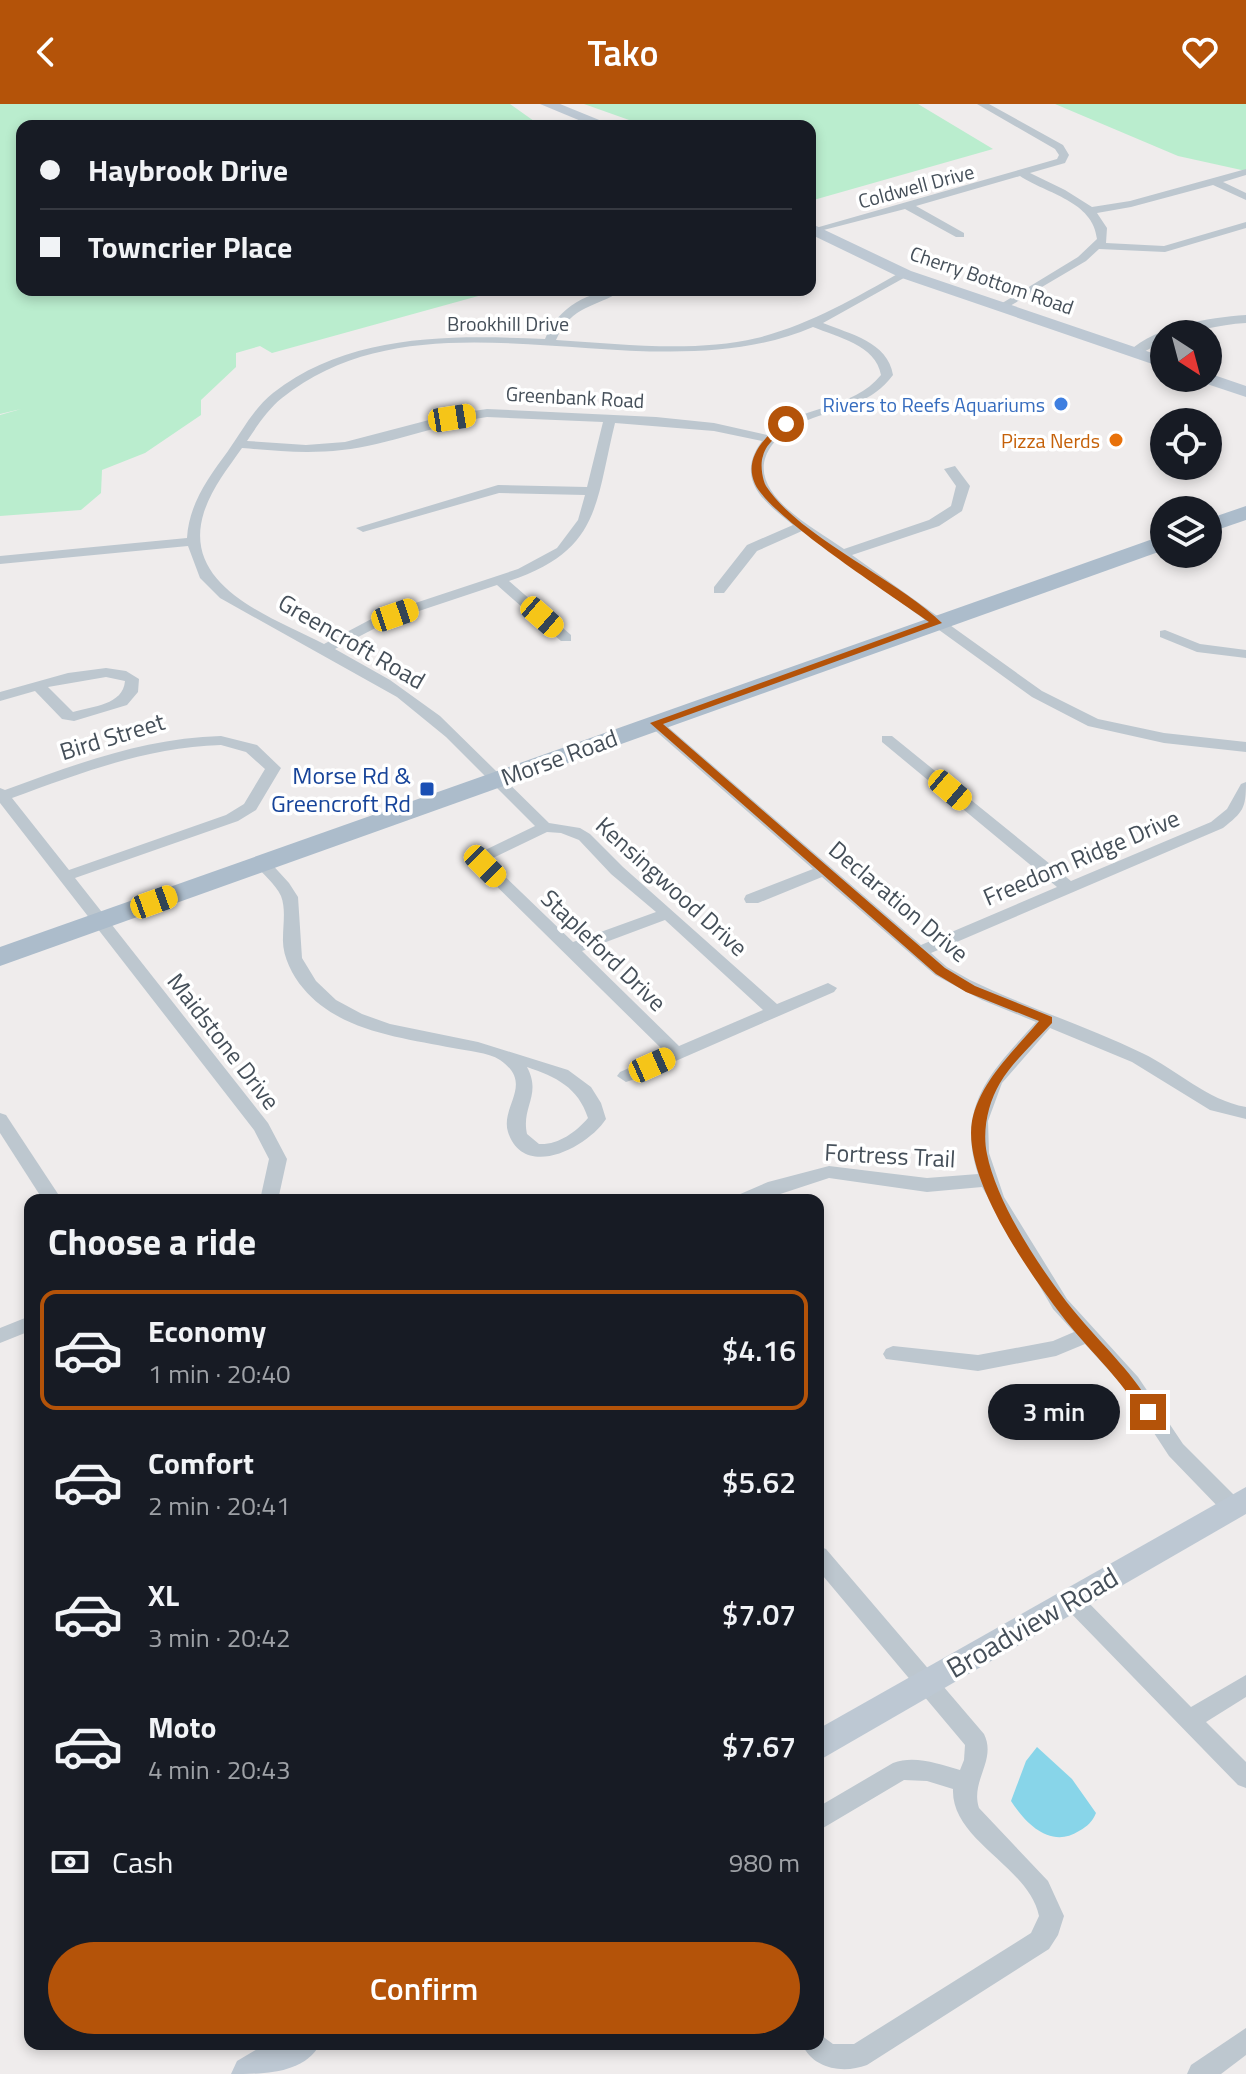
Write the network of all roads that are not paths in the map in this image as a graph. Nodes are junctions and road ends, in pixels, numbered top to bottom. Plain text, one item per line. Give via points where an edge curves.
1 (547, 104) edge
2 (982, 104) edge
3 (591, 120) edge
4 (1062, 159) junction
5 (1077, 160) dead end
6 (1246, 172) edge
7 (1025, 175) junction
8 (1156, 181) dead end
9 (1214, 181) junction
10 (1177, 192) junction
11 (1246, 197) edge
12 (908, 206) junction
13 (1090, 211) junction
14 (1246, 225) edge
15 (816, 229) edge
16 (816, 231) edge
17 (960, 235) dead end
18 (1098, 246) junction
19 (905, 274) junction
20 (601, 296) edge
21 (1003, 307) junction
22 (1246, 319) edge
23 (1222, 320) edge
24 (816, 324) junction
25 (550, 341) junction
26 (1150, 344) edge
27 (1134, 352) junction
28 (1150, 358) edge
29 (1222, 383) edge
30 (1246, 392) edge
31 (610, 419) junction
32 (768, 439) junction
33 (240, 444) junction
34 (950, 469) dead end
35 (592, 491) junction
36 (1246, 513) edge
37 (1222, 521) edge
38 (803, 526) junction
39 (363, 528) dead end
40 (192, 542) junction
41 (1150, 547) edge
42 (842, 554) junction
43 (0, 560) edge
44 (499, 580) junction
45 (719, 590) dead end
46 (936, 623) junction
47 (1165, 634) dead end
48 (566, 638) dead end
49 (323, 650) junction
50 (1246, 654) edge
51 (39, 686) junction
52 (0, 697) edge
53 (655, 723) junction
54 (887, 739) dead end
55 (1246, 747) edge
56 (496, 779) junction
57 (1246, 787) edge
58 (1, 794) edge
59 (545, 827) junction
60 (262, 863) junction
61 (824, 870) junction
62 (66, 876) junction
63 (1069, 888) junction
64 (752, 899) dead end
65 (667, 914) junction
66 (100, 922) junction
67 (568, 950) junction
68 (918, 952) junction
69 (0, 957) edge
70 (828, 988) dead end
71 (775, 1011) junction
72 (1047, 1020) junction
73 (677, 1054) junction
74 (505, 1055) junction
75 (626, 1076) dead end
76 (1246, 1113) edge
77 (0, 1119) edge
78 (989, 1180) junction
79 (49, 1194) edge
80 (270, 1194) edge
81 (759, 1194) edge
82 (24, 1326) edge
83 (1088, 1335) junction
84 (0, 1336) edge
85 (893, 1354) dead end
86 (1239, 1503) edge
87 (824, 1562) edge
88 (1071, 1599) junction
89 (927, 1682) junction
90 (1246, 1685) edge
91 (1189, 1720) junction
92 (824, 1742) edge
93 (1246, 1778) edge
94 (964, 1782) junction
95 (824, 1816) edge
96 (1246, 2040) edge
97 (293, 2050) edge
98 (820, 2050) edge
99 (263, 2071) edge
100 (1200, 2074) edge

1 - 3 main road
2 - 4 street via 1059,147
4 - 5 street
4 - 7 street, Coldwell Drive
6 - 9 street
7 - 12 street, Coldwell Drive
7 - 13 street
8 - 10 street
9 - 10 street
9 - 11 street
10 - 13 street
12 - 15 street, Coldwell Drive
12 - 17 street
13 - 18 street via 1102,228
14 - 18 street via 1165,249
16 - 19 main road, Cherry Bottom Road
18 - 21 street
19 - 21 main road, Cherry Bottom Road
19 - 24 street, Brookhill Drive
20 - 25 street via 564,316
21 - 27 main road, Cherry Bottom Road
22 - 23 street
24 - 25 street, Brookhill Drive via 772,338 700,348
24 - 32 street via 881,356 887,375 867,395 803,415
25 - 33 street, Brookhill Drive via 423,343 353,358 275,398
26 - 27 street
27 - 28 main road, Cherry Bottom Road
29 - 30 main road
31 - 32 street, Greenbank Road via 714,427
31 - 33 street, Greenbank Road via 487,413 326,448
31 - 35 street
32 - 38 street via 757,457 758,482
33 - 40 street, Brookhill Drive via 204,492
34 - 42 street via 963,486 957,508 934,523
35 - 39 street via 498,489
35 - 44 street via 585,520 562,551
36 - 37 main road
38 - 42 street
38 - 45 street via 752,548
40 - 43 street
40 - 49 street, Greencroft Road via 202,570 236,603
41 - 46 main road, Morse Road
42 - 46 street
44 - 48 street
44 - 49 street via 384,618
46 - 53 main road, Morse Road
46 - 55 street via 1037,694 1093,723
47 - 50 street via 1197,648
49 - 56 street, Greencroft Road via 418,705
51 - 51 street via 78,675 124,673 132,679 131,692 122,702 74,717
51 - 52 street
53 - 56 main road, Morse Road
53 - 61 street, Declaration Drive
54 - 63 street
56 - 59 street
56 - 60 main road, Morse Road
57 - 63 street, Freedom Ridge Drive via 1234,811 1217,825
58 - 62 street, Maidstone Drive
58 - 62 street, Bird Street via 181,739 248,746 265,755 273,768 250,807 232,818
59 - 65 street, Kensingwood Drive via 569,826 593,843 614,870
59 - 67 street, Stapleford Drive via 492,851 483,861
60 - 66 main road, Morse Road
60 - 74 street via 292,904 291,946 297,966 331,1003 390,1030
61 - 64 street
61 - 68 street, Declaration Drive
62 - 66 street, Maidstone Drive
63 - 68 street, Freedom Ridge Drive
65 - 67 street
65 - 71 street, Kensingwood Drive
66 - 69 main road, Morse Road
66 - 80 street, Maidstone Drive via 262,1127 278,1159
67 - 73 street, Stapleford Drive
68 - 72 street, Declaration Drive via 970,989
70 - 71 street
71 - 73 street
72 - 76 street, Declaration Drive via 1140,1059 1211,1106
72 - 78 street via 994,1081 979,1121 980,1153
73 - 75 street
74 - 74 street via 524,1081 516,1129 524,1143 559,1148 589,1131 597,1119 595,1109 575,1081 550,1067
77 - 79 street
78 - 81 street, Fortress Trail via 927,1185 829,1172
78 - 83 street via 1042,1277
82 - 84 street
83 - 85 street via 1056,1348 978,1363
83 - 86 street via 1131,1382 1176,1450
86 - 88 main road, Broadview Road
87 - 89 street
88 - 89 main road, Broadview Road
88 - 91 street
89 - 92 main road, Broadview Road
89 - 94 street via 976,1741 979,1751
90 - 91 street
91 - 93 street
94 - 95 street via 901,1770
94 - 98 street via 962,1800 970,1814 1037,1887 1051,1909 1052,1924 1040,1941 858,2056 837,2058
96 - 100 street
97 - 99 main road

